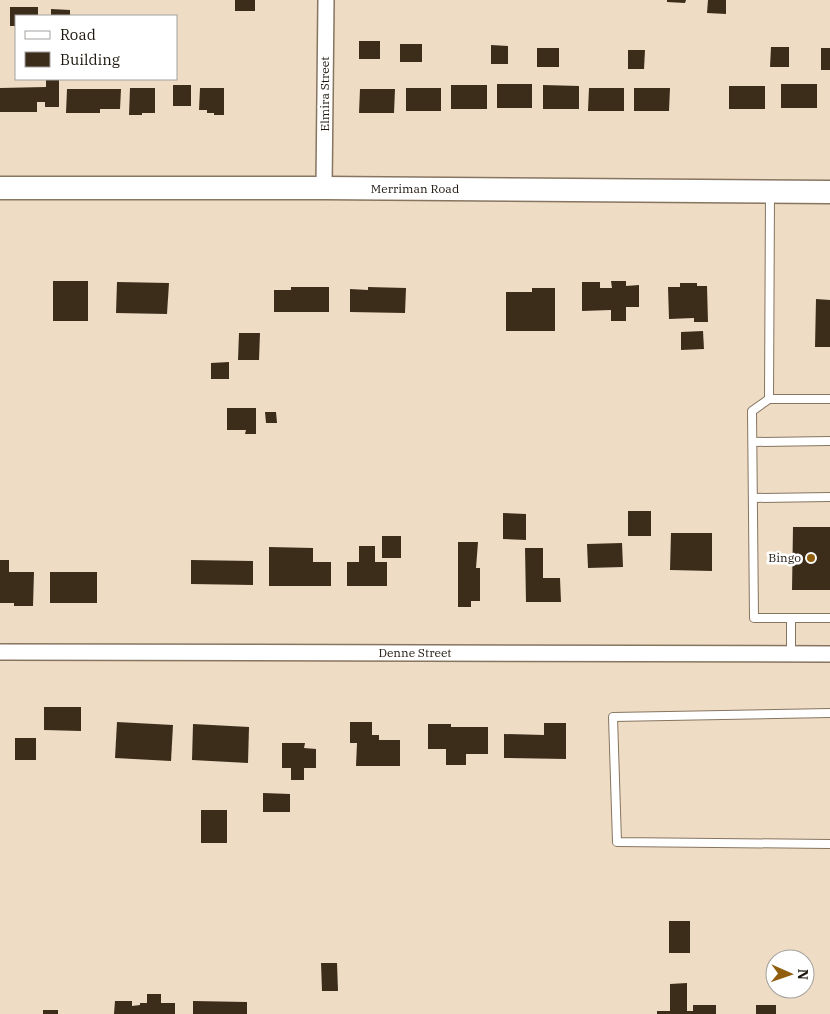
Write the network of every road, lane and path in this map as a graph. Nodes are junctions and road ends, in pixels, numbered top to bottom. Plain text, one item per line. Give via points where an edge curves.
1 (326, 0) edge
2 (0, 188) edge
3 (324, 188) junction
4 (770, 191) junction
5 (830, 192) edge
6 (769, 399) junction
7 (830, 399) edge
8 (830, 441) edge
9 (753, 442) junction
10 (753, 498) junction
11 (830, 498) edge
12 (790, 618) junction
13 (830, 618) edge
14 (0, 652) edge
15 (790, 654) junction
16 (830, 654) edge
17 (830, 713) edge
18 (830, 844) edge

1 - 3 street, Elmira Street
2 - 3 main road, Merriman Road
3 - 4 main road, Merriman Road
4 - 5 main road, Merriman Road
4 - 6 lane
6 - 7 lane
6 - 9 lane via 752,411
8 - 9 lane
9 - 10 lane
10 - 11 lane
10 - 12 lane via 754,618
12 - 13 lane
12 - 15 lane
14 - 15 street, Denne Street
15 - 16 street, Denne Street
17 - 18 lane via 613,717 617,842

